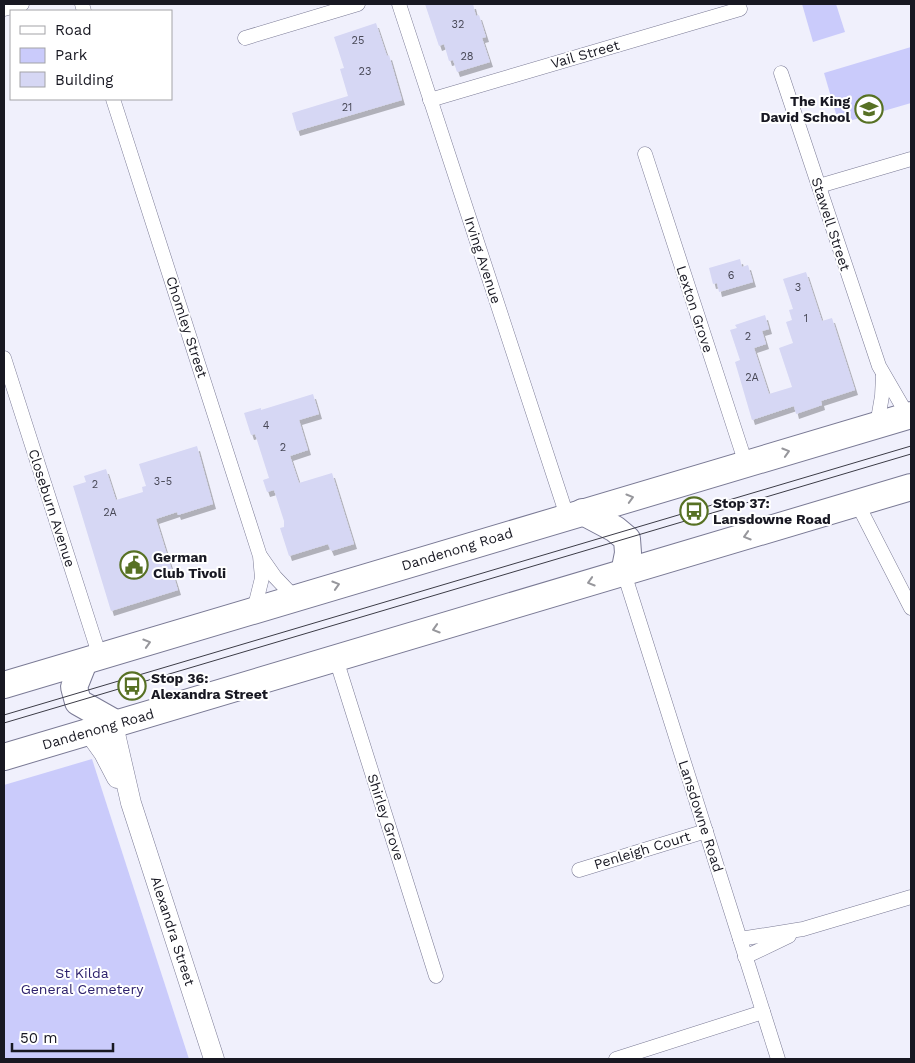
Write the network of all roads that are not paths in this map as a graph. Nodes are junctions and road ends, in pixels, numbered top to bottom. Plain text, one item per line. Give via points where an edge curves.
1 (22, 4) edge
2 (358, 4) edge
3 (399, 4) edge
4 (4, 9) edge
5 (740, 9) dead end
6 (245, 38) dead end
7 (781, 73) dead end
8 (113, 100) edge
9 (430, 100) junction
10 (645, 154) dead end
11 (911, 159) edge
12 (819, 186) junction
13 (4, 358) edge
14 (883, 375) junction
15 (910, 415) edge
16 (877, 425) junction
17 (746, 464) junction
18 (911, 487) edge
19 (857, 503) junction
20 (575, 514) junction
21 (260, 556) junction
22 (624, 573) junction
23 (295, 598) junction
24 (911, 608) edge
25 (254, 610) junction
26 (336, 659) junction
27 (92, 660) junction
28 (4, 685) edge
29 (106, 727) junction
30 (4, 757) edge
31 (706, 831) junction
32 (579, 870) dead end
33 (911, 897) edge
34 (803, 929) junction
35 (740, 939) junction
36 (745, 957) junction
37 (436, 976) dead end
38 (763, 1012) junction
39 (214, 1059) edge
40 (616, 1059) edge
41 (778, 1059) edge

1 - 4 street
2 - 6 street
3 - 9 street, Irving Avenue
5 - 9 street, Vail Street
7 - 12 street, Stawell Street
8 - 21 street, Chomley Street
9 - 20 street, Irving Avenue
10 - 17 street, Lexton Grove
11 - 12 street
12 - 14 street, Stawell Street
13 - 27 street, Closeburn Avenue
14 - 15 street, Stawell Street
14 - 16 street, Stawell Street
15 - 16 highway, Dandenong Road
17 -> 16 highway, Dandenong Road
20 -> 17 highway, Dandenong Road
18 - 19 highway, Dandenong Road
19 -> 22 highway, Dandenong Road
19 - 24 street
20 - 22 highway via 615,529 627,539
23 -> 20 highway, Dandenong Road
21 - 23 street, Chomley Street
21 - 25 street, Chomley Street via 262,578
22 -> 26 highway, Dandenong Road
22 - 31 street, Lansdowne Road
23 - 25 highway, Dandenong Road
27 -> 25 highway, Dandenong Road
26 - 29 highway, Dandenong Road
26 - 37 street, Shirley Grove
27 - 28 highway, Dandenong Road
27 - 29 highway via 74,687 78,702
29 - 30 highway, Dandenong Road
29 - 39 street, Alexandra Street
31 - 32 street, Penleigh Court
31 - 35 street, Lansdowne Road
33 - 34 street
34 - 35 street
34 - 36 street
35 - 36 street, Lansdowne Road
36 - 38 street, Lansdowne Road
38 - 40 street
38 - 41 street, Lansdowne Road

